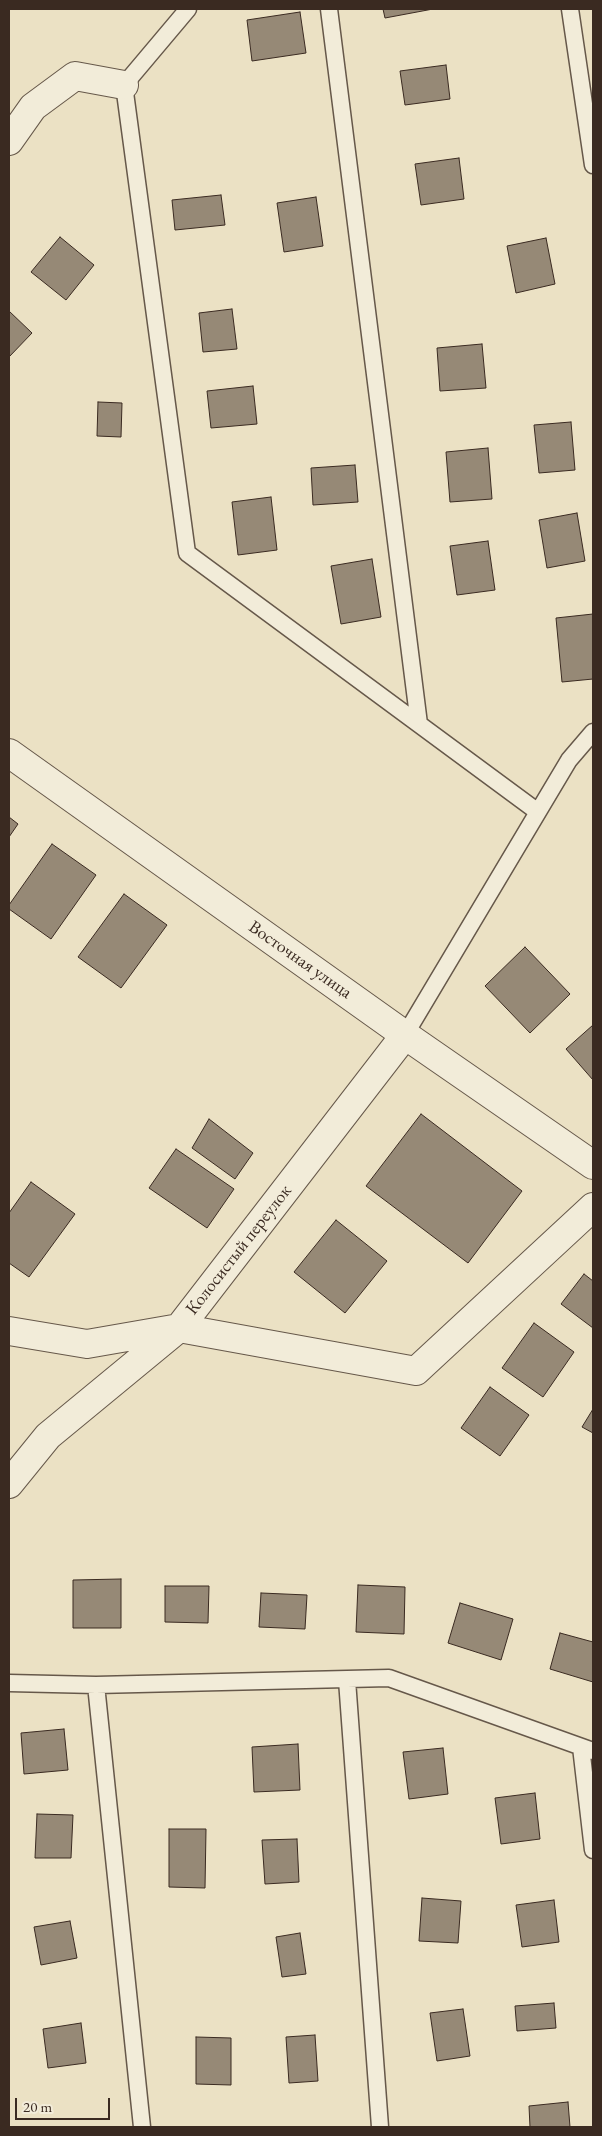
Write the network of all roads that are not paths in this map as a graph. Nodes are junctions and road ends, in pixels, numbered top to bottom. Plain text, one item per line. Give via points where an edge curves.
1 (188, 9) edge
2 (329, 9) edge
3 (570, 9) edge
4 (124, 85) junction
5 (9, 141) edge
6 (593, 165) edge
7 (419, 724) junction
8 (593, 732) edge
9 (9, 753) edge
10 (538, 812) junction
11 (405, 1035) junction
12 (593, 1165) edge
13 (593, 1207) edge
14 (179, 1328) junction
15 (9, 1331) edge
16 (9, 1484) edge
17 (347, 1680) junction
18 (9, 1683) edge
19 (96, 1685) junction
20 (587, 1749) edge
21 (593, 1850) edge
22 (142, 2127) edge
23 (380, 2127) edge

1 - 4 lane
2 - 7 lane
3 - 6 lane
4 - 5 street via 75,76 33,107
4 - 7 lane via 187,553
7 - 10 lane
8 - 10 lane via 569,760
9 - 11 street, Восточная улица
10 - 11 lane
11 - 12 street, Восточная улица
11 - 14 street, Колосистый переулок
13 - 14 street via 416,1371
14 - 15 street, Колосистый переулок via 87,1344
14 - 16 street via 48,1436
17 - 19 lane
17 - 20 lane via 389,1678
17 - 23 lane
18 - 19 lane
19 - 22 lane
20 - 21 lane

